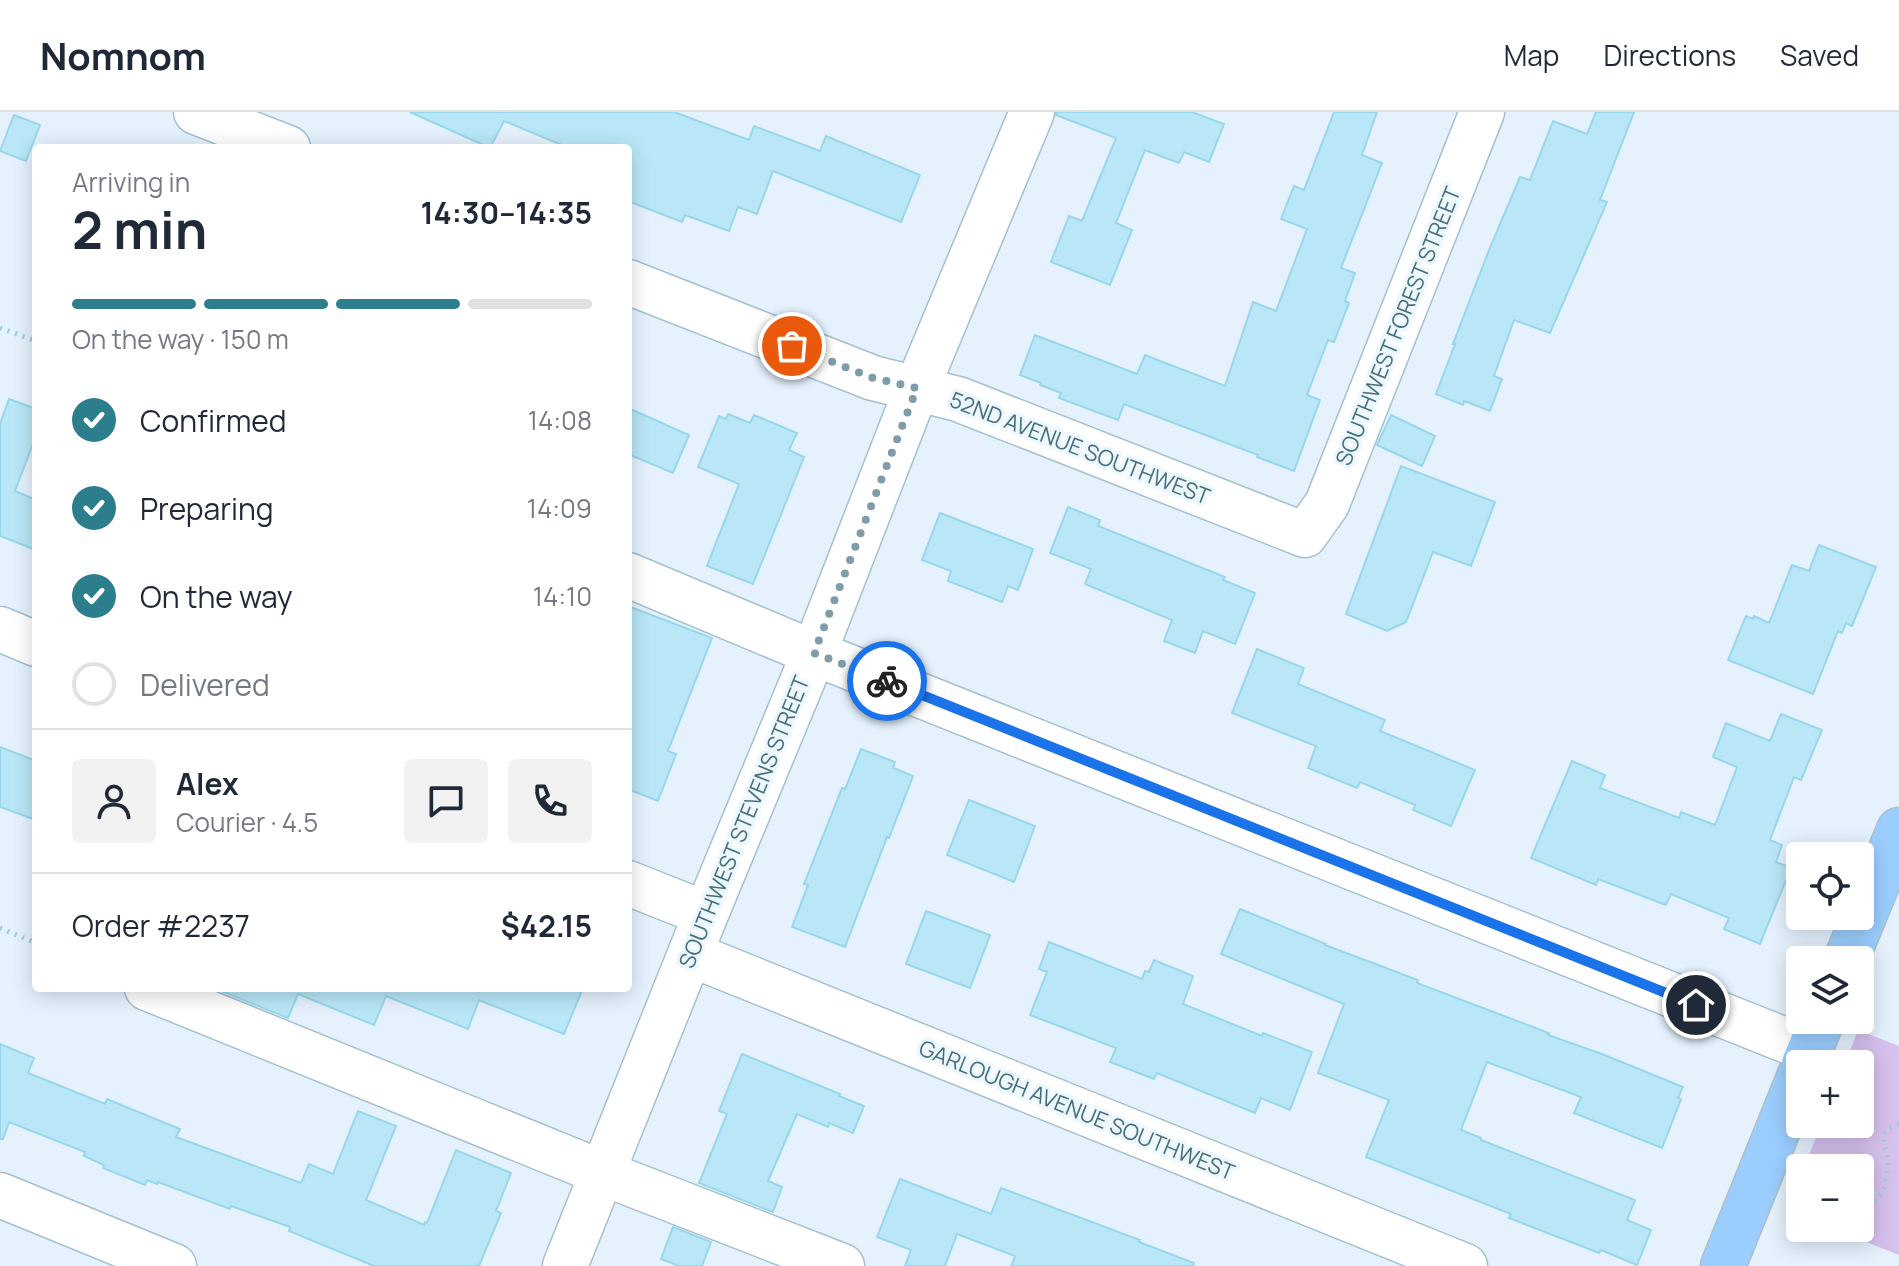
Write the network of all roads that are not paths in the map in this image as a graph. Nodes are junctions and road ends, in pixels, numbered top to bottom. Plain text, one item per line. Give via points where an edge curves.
1 (196, 112) edge
2 (1032, 112) edge
3 (1482, 112) edge
4 (278, 144) edge
5 (632, 284) edge
6 (917, 388) junction
7 (1305, 535) joint
8 (632, 577) edge
9 (0, 629) edge
10 (32, 642) edge
11 (814, 653) junction
12 (1899, 830) edge
13 (632, 886) edge
14 (698, 934) junction
15 (1852, 946) edge
16 (157, 992) edge
17 (1804, 1050) edge
18 (1786, 1109) edge
19 (603, 1173) junction
20 (0, 1195) edge
21 (174, 1266) edge
22 (565, 1266) edge
23 (842, 1266) edge
24 (1465, 1266) edge
25 (1723, 1266) edge

1 - 4 street
2 - 6 street, SOUTHWEST STEVENS STREET
3 - 7 street, SOUTHWEST FOREST STREET via 1327,504
5 - 6 street, 52ND AVENUE SOUTHWEST via 873,378
6 - 7 street, 52ND AVENUE SOUTHWEST via 958,399
6 - 11 street, SOUTHWEST STEVENS STREET
8 - 11 street
9 - 10 street
11 - 14 street, SOUTHWEST STEVENS STREET
11 - 17 street
12 - 15 main road
13 - 14 street, GARLOUGH AVENUE SOUTHWEST
14 - 19 street, SOUTHWEST STEVENS STREET
14 - 24 street, GARLOUGH AVENUE SOUTHWEST
16 - 19 street
18 - 25 main road
19 - 22 street, SOUTHWEST STEVENS STREET
19 - 23 street
20 - 21 street

